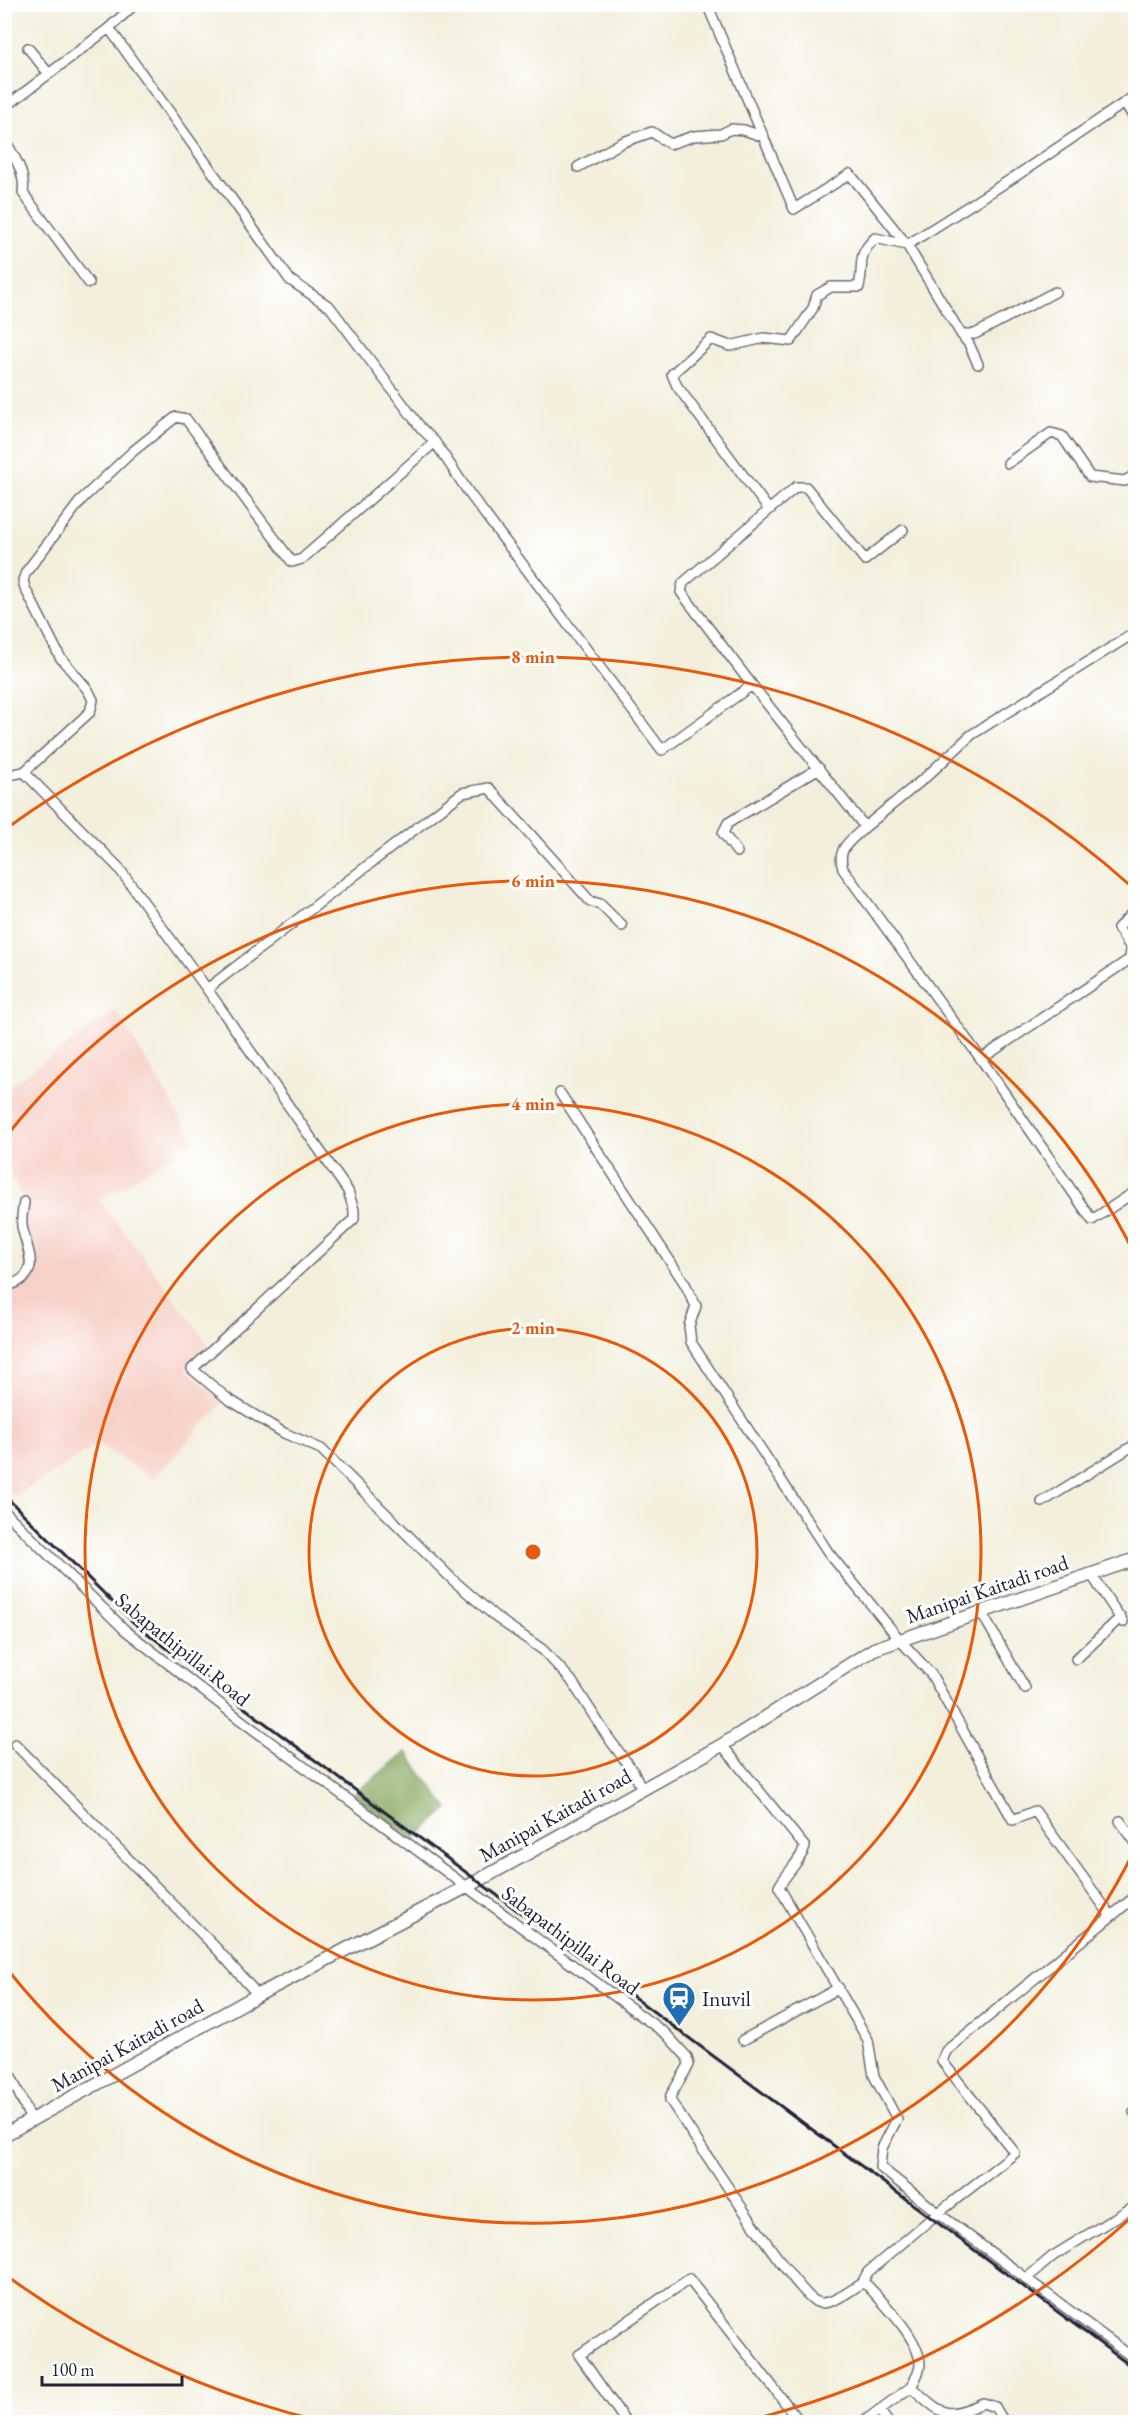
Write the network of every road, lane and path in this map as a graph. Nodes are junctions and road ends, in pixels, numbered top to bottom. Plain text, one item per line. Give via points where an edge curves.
1 (135, 4) edge
2 (707, 4) edge
3 (109, 28) junction
4 (28, 48) dead end
5 (49, 74) junction
6 (1136, 95) edge
7 (1125, 103) junction
8 (4, 108) edge
9 (1136, 121) edge
10 (764, 137) junction
11 (4, 139) edge
12 (578, 166) dead end
13 (907, 245) junction
14 (88, 283) dead end
15 (1055, 292) dead end
16 (961, 334) junction
17 (978, 364) dead end
18 (435, 442) junction
19 (1008, 463) dead end
20 (1136, 474) edge
21 (769, 510) junction
22 (903, 530) dead end
23 (1136, 632) edge
24 (752, 685) junction
25 (819, 768) junction
26 (24, 772) junction
27 (4, 776) edge
28 (865, 827) junction
29 (737, 852) dead end
30 (1136, 909) edge
31 (622, 926) dead end
32 (207, 989) junction
33 (981, 1059) junction
34 (560, 1093) dead end
35 (1136, 1191) edge
36 (24, 1202) dead end
37 (4, 1287) edge
38 (1136, 1444) edge
39 (1042, 1502) dead end
40 (4, 1511) edge
41 (1136, 1559) edge
42 (1091, 1574) junction
43 (981, 1612) junction
44 (900, 1640) junction
45 (1076, 1659) dead end
46 (1025, 1688) dead end
47 (15, 1744) dead end
48 (722, 1744) junction
49 (642, 1789) junction
50 (1120, 1821) dead end
51 (1134, 1836) edge
52 (469, 1886) junction
53 (1136, 1896) edge
54 (1111, 1916) junction
55 (839, 1988) junction
56 (258, 1995) junction
57 (743, 2040) dead end
58 (4, 2061) edge
59 (31, 2120) junction
60 (4, 2135) edge
61 (1136, 2205) edge
62 (938, 2213) junction
63 (1027, 2278) junction
64 (862, 2283) junction
65 (1136, 2360) edge
66 (911, 2387) junction
67 (879, 2410) junction
68 (626, 2422) edge
69 (800, 2422) edge
70 (863, 2422) edge
71 (888, 2422) edge
72 (1004, 2422) edge

1 - 3 street
2 - 10 street
3 - 5 street
3 - 18 street via 291,280 330,307
4 - 5 street
5 - 8 street
6 - 7 street
7 - 9 street
7 - 13 street
10 - 12 street via 731,129 670,144 652,132 623,142
10 - 13 street via 794,209 850,174
11 - 14 street via 25,182 23,193
13 - 16 street
13 - 21 street via 875,238 860,258 863,271 859,287 831,287 818,295 790,341 764,338 730,346 711,339 672,374
15 - 16 street via 975,334
16 - 17 street
18 - 24 street via 662,750
18 - 26 street via 302,559 292,562 186,419 176,417 132,452 82,499 23,580 60,657 93,700 90,712
19 - 20 street via 1051,433 1062,436 1090,477 1125,482
21 - 22 street via 796,487 806,487 865,560
21 - 24 street via 683,583 681,592
23 - 28 street via 971,735
24 - 25 street
25 - 28 street
25 - 29 street via 728,823 723,833
26 - 27 street
26 - 32 street via 118,867
28 - 33 street via 842,849 839,858 843,869
30 - 33 street via 1118,927 1131,948 1130,959
31 - 32 street via 600,904 590,901 489,788 462,793
32 - 49 street via 348,1191 354,1220 192,1369 228,1400 284,1433 321,1449 453,1580 543,1650 571,1680
33 - 35 street via 1092,1220
34 - 44 street via 685,1284 696,1306 689,1326 691,1342 828,1552
36 - 37 street via 21,1223 32,1262 26,1277
38 - 39 street
40 - 52 street, Sabapathipillai Road via 125,1630 242,1721
41 - 42 main road, Manipai Kaitadi road
42 - 43 main road, Manipai Kaitadi road
42 - 45 street via 1122,1620
43 - 44 main road, Manipai Kaitadi road
43 - 46 street
44 - 48 main road, Manipai Kaitadi road via 874,1649
44 - 54 street via 931,1674 1013,1820 1035,1811
47 - 56 street
48 - 49 main road, Manipai Kaitadi road
48 - 55 street via 805,1847 779,1887
49 - 52 main road, Manipai Kaitadi road
50 - 51 street
52 - 56 main road, Manipai Kaitadi road
52 - 64 street, Sabapathipillai Road via 666,2034 687,2057 689,2065 670,2100 782,2264 810,2298 828,2303
53 - 54 street
54 - 62 street via 946,2051 942,2061 1015,2153
55 - 57 street
55 - 62 street via 868,2040 874,2076 897,2119 882,2148 880,2167
56 - 59 main road, Manipai Kaitadi road
58 - 59 street
59 - 60 main road, Manipai Kaitadi road
61 - 63 street via 1053,2256
62 - 63 street
62 - 64 street via 868,2272
63 - 65 street
64 - 66 street via 903,2327 917,2354 920,2367
66 - 67 street
66 - 72 street via 942,2414 954,2414 983,2403 995,2407
67 - 70 street
67 - 71 street
68 - 69 street via 579,2355 689,2279

